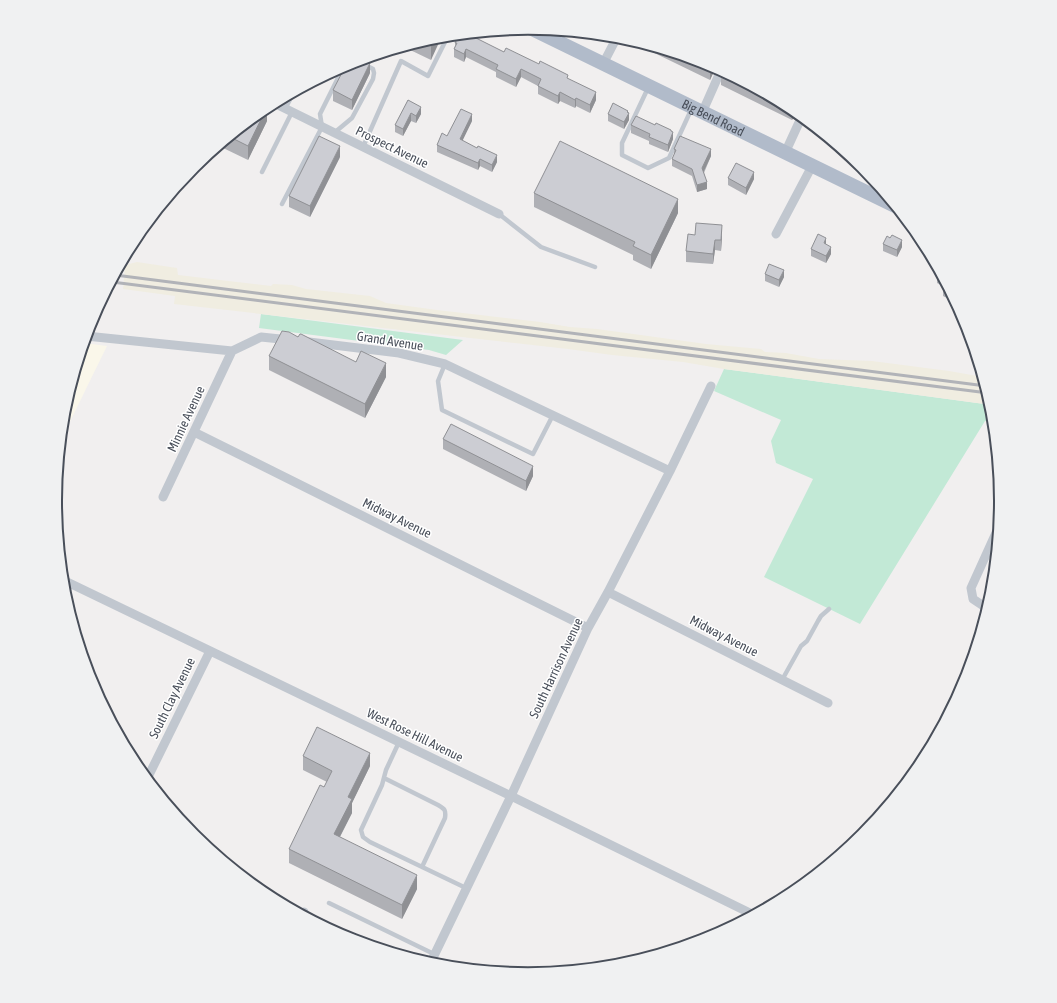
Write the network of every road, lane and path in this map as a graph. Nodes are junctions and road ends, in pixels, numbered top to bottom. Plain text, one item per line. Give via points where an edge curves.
1 (545, 36) edge
2 (445, 43) edge
3 (614, 43) edge
4 (603, 64) junction
5 (366, 65) edge
6 (339, 76) edge
7 (718, 76) edge
8 (649, 87) junction
9 (292, 99) edge
10 (281, 106) edge
11 (288, 110) junction
12 (697, 111) junction
13 (799, 122) edge
14 (322, 127) junction
15 (334, 133) junction
16 (363, 147) junction
17 (785, 153) junction
18 (812, 166) junction
19 (262, 172) dead end
20 (885, 201) edge
21 (282, 204) dead end
22 (499, 214) joint
23 (776, 234) dead end
24 (595, 267) dead end
25 (93, 337) edge
26 (232, 351) junction
27 (445, 364) junction
28 (711, 386) dead end
29 (553, 415) junction
30 (194, 432) junction
31 (670, 470) junction
32 (163, 497) dead end
33 (993, 539) edge
34 (69, 583) edge
35 (608, 592) junction
36 (983, 606) edge
37 (829, 609) dead end
38 (588, 628) junction
39 (210, 651) junction
40 (782, 680) junction
41 (828, 703) dead end
42 (399, 742) junction
43 (149, 773) edge
44 (384, 778) junction
45 (511, 796) junction
46 (422, 867) junction
47 (466, 888) junction
48 (329, 903) dead end
49 (749, 913) edge
50 (434, 954) junction
51 (432, 958) edge

1 - 4 main road, Big Bend Road
2 - 16 lane via 428,76 401,61
3 - 4 street
4 - 8 main road, Big Bend Road
5 - 15 lane via 373,69 373,79 352,118
6 - 14 lane via 320,114
7 - 12 street
8 - 12 main road, Big Bend Road
8 - 12 lane via 622,143 622,155 648,168 669,158
9 - 11 lane
10 - 11 street, Prospect Avenue
11 - 14 street, Prospect Avenue
11 - 19 lane
12 - 17 main road, Big Bend Road
13 - 17 street
14 - 15 street, Prospect Avenue
14 - 21 lane
15 - 16 street, Prospect Avenue
16 - 22 street, Prospect Avenue
17 - 18 main road, Big Bend Road
18 - 20 main road, Big Bend Road
18 - 23 street
22 - 24 lane via 541,247
25 - 26 street
26 - 27 street, Grand Avenue via 261,337 400,353
26 - 30 street, Minnie Avenue
27 - 29 street, Grand Avenue
27 - 29 lane via 438,381 442,410 533,454
28 - 31 street, South Harrison Avenue
29 - 31 street, Grand Avenue
30 - 32 street, Minnie Avenue
30 - 38 street, Midway Avenue
31 - 35 street, South Harrison Avenue
33 - 36 street via 971,588 973,599
34 - 39 street, West Rose Hill Avenue
35 - 38 street, South Harrison Avenue
35 - 40 street, Midway Avenue
37 - 40 lane via 801,646
38 - 45 street, South Harrison Avenue
39 - 42 street, West Rose Hill Avenue
39 - 43 street, South Clay Avenue
40 - 41 street, Midway Avenue
42 - 44 lane
42 - 45 street, West Rose Hill Avenue
44 - 46 lane via 361,830 363,837
44 - 46 lane via 444,809 445,818
45 - 47 street, South Harrison Avenue
45 - 49 street, West Rose Hill Avenue
46 - 47 lane
47 - 50 street, South Harrison Avenue
48 - 50 lane
50 - 51 street, South Harrison Avenue

